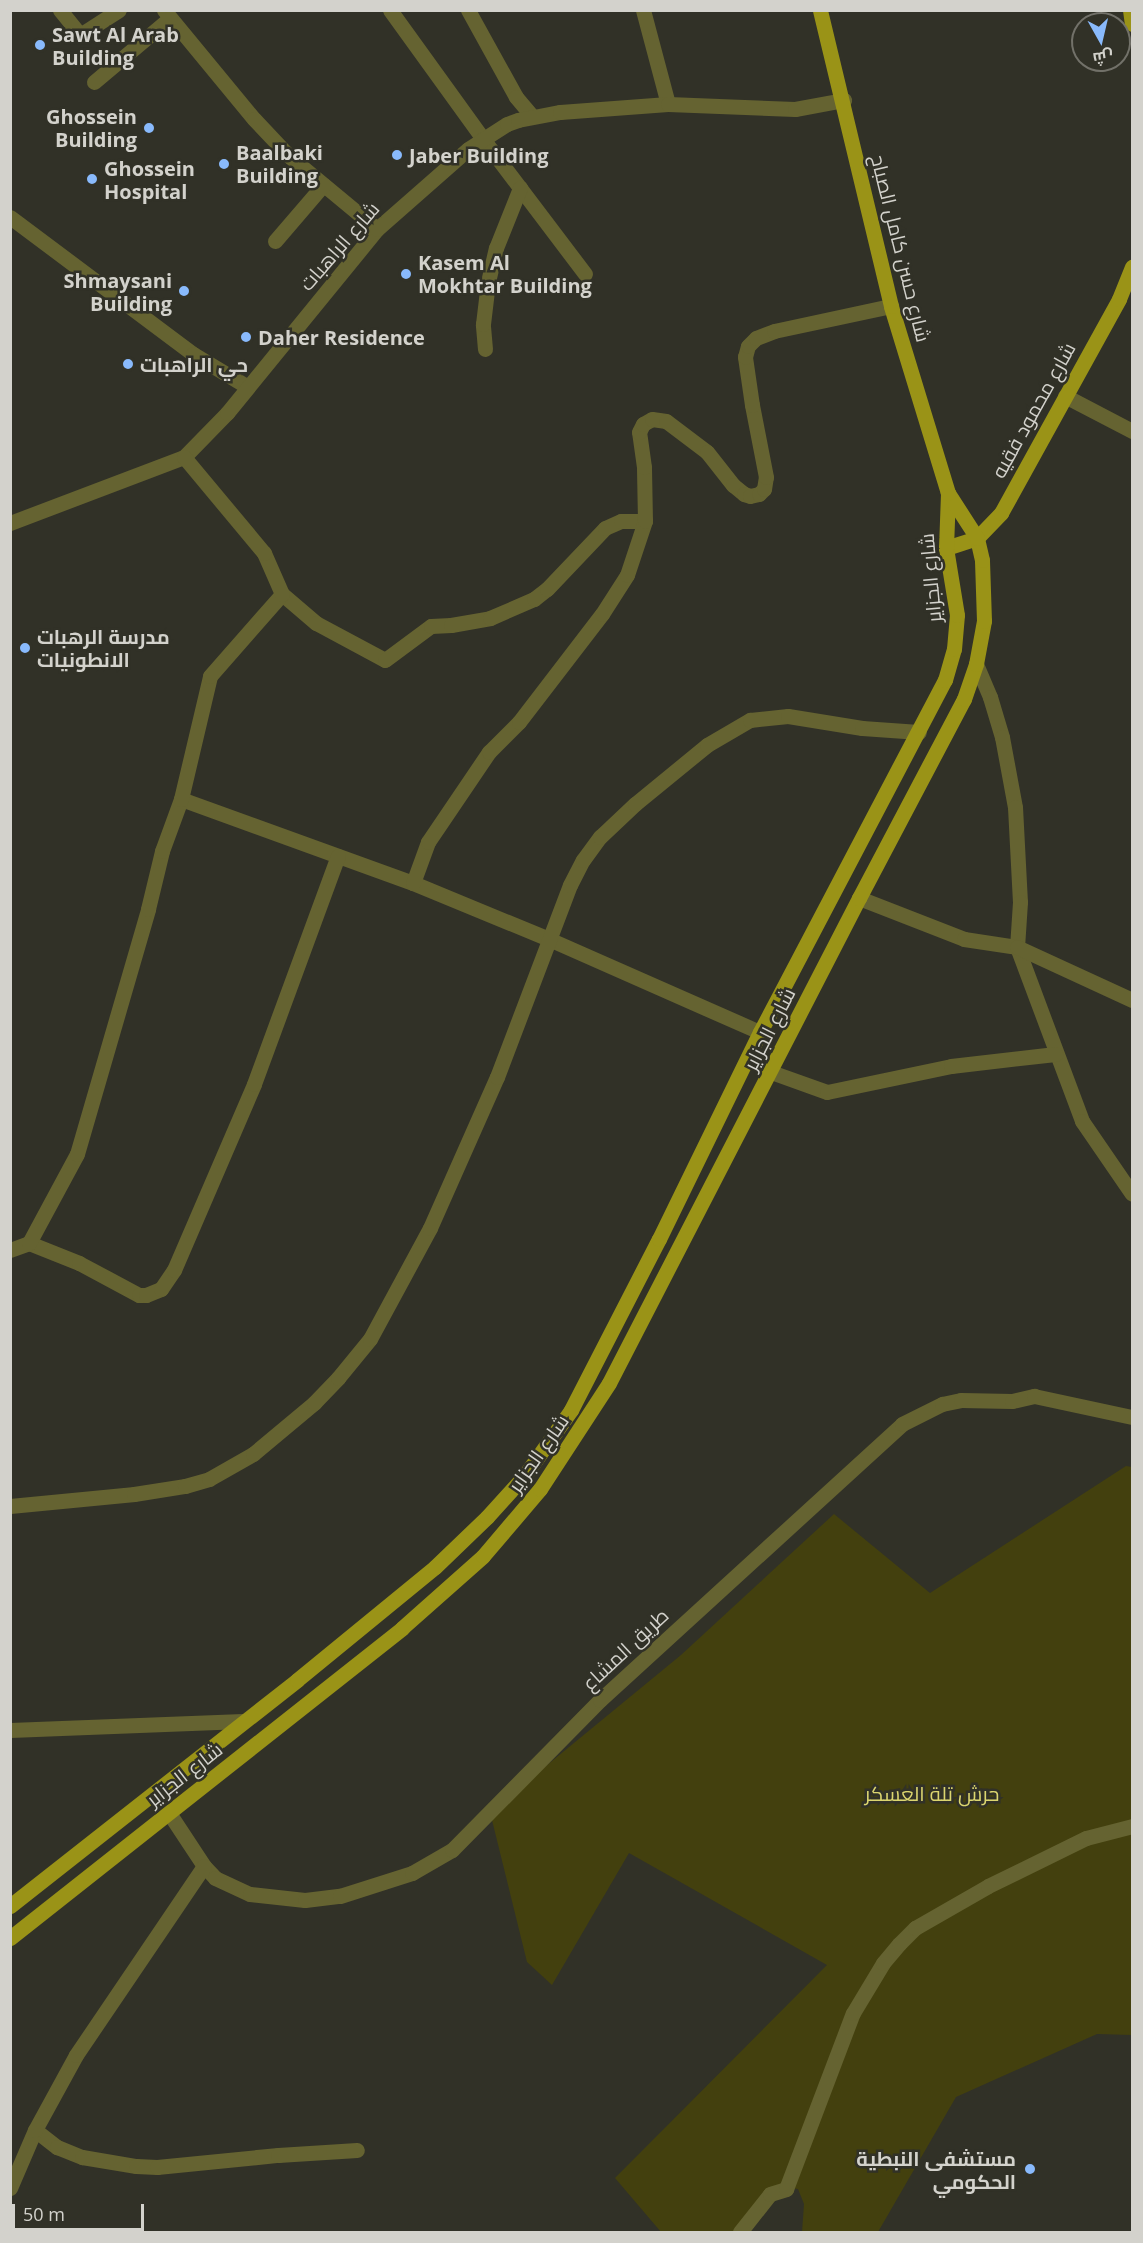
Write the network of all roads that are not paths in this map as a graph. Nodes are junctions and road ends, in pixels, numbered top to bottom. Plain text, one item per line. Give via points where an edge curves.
1 (60, 10) edge
2 (119, 10) edge
3 (390, 10) edge
4 (468, 10) edge
5 (643, 10) edge
6 (820, 10) edge
7 (1130, 10) edge
8 (167, 14) edge
9 (1132, 24) edge
10 (94, 82) dead end
11 (844, 100) junction
12 (668, 104) junction
13 (532, 116) junction
14 (483, 139) junction
15 (323, 185) junction
16 (520, 188) junction
17 (10, 217) edge
18 (377, 229) junction
19 (275, 241) dead end
20 (1132, 267) edge
21 (585, 274) dead end
22 (891, 306) junction
23 (485, 349) dead end
24 (248, 387) junction
25 (1065, 396) junction
26 (1132, 431) edge
27 (184, 457) junction
28 (948, 493) junction
29 (645, 521) junction
30 (10, 523) edge
31 (976, 538) junction
32 (946, 548) junction
33 (282, 594) junction
34 (976, 664) junction
35 (919, 732) junction
36 (181, 799) junction
37 (338, 856) junction
38 (413, 883) junction
39 (859, 898) junction
40 (551, 940) junction
41 (1017, 946) junction
42 (1132, 1000) edge
43 (760, 1032) junction
44 (1055, 1054) junction
45 (771, 1072) junction
46 (1132, 1194) edge
47 (29, 1243) junction
48 (10, 1250) edge
49 (1132, 1417) edge
50 (10, 1506) edge
51 (243, 1721) junction
52 (10, 1730) edge
53 (169, 1813) junction
54 (1132, 1826) edge
55 (204, 1866) junction
56 (11, 1905) edge
57 (10, 1938) edge
58 (34, 2130) junction
59 (357, 2150) dead end
60 (10, 2188) edge
61 (740, 2232) edge

1 - 2 street via 81,35
3 - 14 street
4 - 13 street via 516,97
5 - 12 street
6 - 11 main road, شارع حسن كامل الصباح
7 - 9 main road
8 - 10 street
8 - 15 street via 254,119
11 - 12 street, شارع الراهبات via 780,110
11 - 22 main road, شارع حسن كامل الصباح
12 - 13 street, شارع الراهبات
13 - 14 street, شارع الراهبات via 507,124
14 - 16 street
14 - 18 street, شارع الراهبات via 432,178
15 - 18 street
15 - 19 street
16 - 21 street
16 - 23 street via 496,248 488,282 483,324
17 - 24 street via 193,354
18 - 24 street, شارع الراهبات
20 - 25 main road, شارع محمود فقيه via 1119,299
22 - 28 main road, شارع حسن كامل الصباح
22 - 29 street via 774,332 756,338 748,346 745,357 750,396 766,477 759,494 750,496 739,489 707,452 666,421 652,419 643,423 639,432
24 - 27 street, شارع الراهبات
25 - 26 street
25 - 31 main road, شارع محمود فقيه via 1001,513
27 - 30 street, شارع الراهبات
27 - 33 street via 264,553
28 - 31 main road, شارع الجزاير
28 - 32 main road, شارع الجزاير
29 - 33 street via 621,520 605,528 547,589 524,604 490,618 430,626 385,660 316,623
29 - 38 street via 636,554 619,590 519,722 489,752 428,842
31 - 32 main road, شارع محمود فقيه
31 - 34 main road, شارع الجزاير via 985,586 984,621
32 - 35 main road, شارع الجزاير via 957,615 954,650 945,680
33 - 36 street via 210,676
34 - 39 main road, شارع الجزاير via 964,699
34 - 41 street via 1002,736 1015,807 1020,902
35 - 40 street via 788,716 750,720 726,732 656,786 600,837 582,860 570,885
35 - 43 main road, شارع الجزاير
36 - 37 street
36 - 47 street via 162,851 77,1154
37 - 38 street
37 - 47 street via 254,1084 174,1270 161,1289 139,1295 79,1263
38 - 40 street
39 - 41 street via 964,939
39 - 45 main road, شارع الجزاير
40 - 43 street
40 - 50 street via 497,1077 430,1228 370,1340 338,1378 253,1454 209,1479 134,1494
41 - 42 street
41 - 44 street
43 - 51 main road, شارع الجزاير via 571,1410 525,1474 435,1567
44 - 45 street via 951,1066 827,1092
44 - 46 street via 1082,1121
45 - 53 main road, شارع الجزاير via 609,1383 515,1521 483,1556 402,1628
47 - 48 street
49 - 55 street, طريق المشاع via 1034,1396 1012,1401 961,1400 942,1404 902,1424 600,1700 452,1850 426,1866 366,1889 305,1900 250,1894 215,1878
51 - 52 street
51 - 56 main road, شارع الجزاير
53 - 55 street, طريق المشاع
53 - 57 main road, شارع الجزاير
54 - 61 street via 1086,1838 998,1881 915,1928 899,1944 853,2013 786,2189 771,2194
55 - 58 street via 76,2055
58 - 59 street via 57,2147 82,2157 136,2166
58 - 60 street

